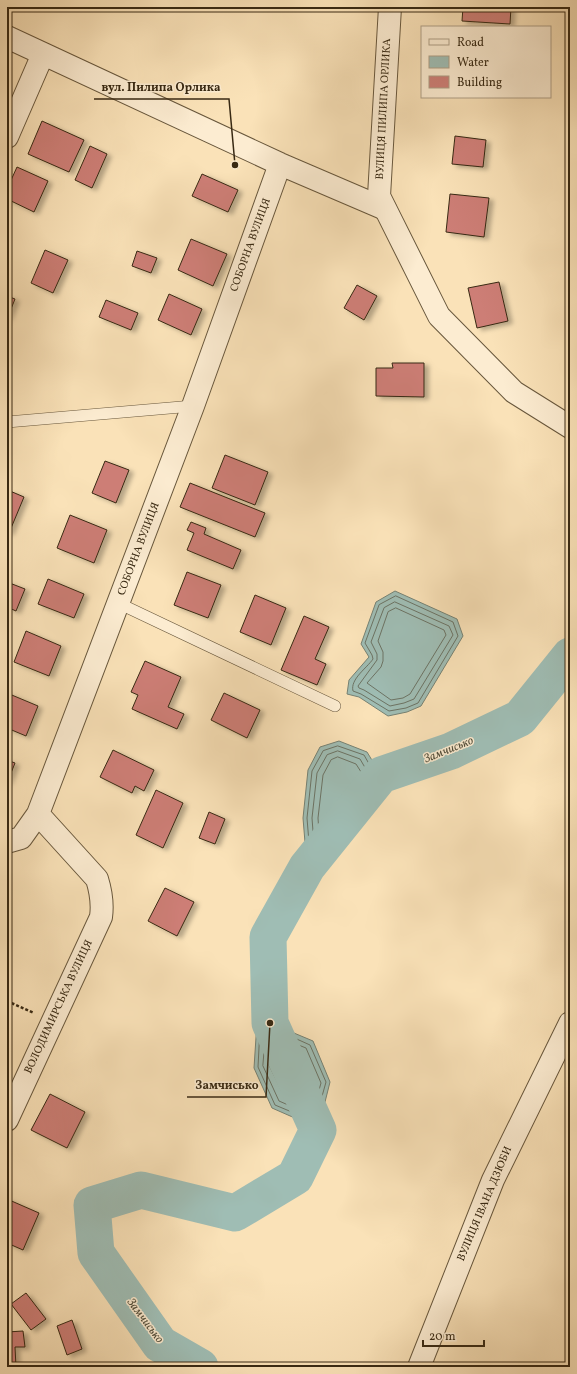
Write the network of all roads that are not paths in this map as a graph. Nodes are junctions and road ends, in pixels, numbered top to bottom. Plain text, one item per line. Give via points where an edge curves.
1 (390, 7) edge
2 (7, 37) edge
3 (42, 54) junction
4 (7, 137) edge
5 (280, 164) junction
6 (385, 209) junction
7 (193, 406) junction
8 (7, 422) edge
9 (570, 427) edge
10 (118, 603) junction
11 (335, 706) dead end
12 (38, 814) junction
13 (7, 842) edge
14 (570, 1023) edge
15 (7, 1120) edge
16 (419, 1367) edge

1 - 6 street, ВУЛИЦЯ ПИЛИПА ОРЛИКА via 379,196
2 - 3 street
3 - 4 street
3 - 5 street
5 - 6 street
5 - 7 street, СОБОРНА ВУЛИЦЯ
6 - 9 street, ВУЛИЦЯ ПИЛИПА ОРЛИКА via 439,316 514,392
7 - 8 lane
7 - 10 street, СОБОРНА ВУЛИЦЯ
10 - 11 lane
10 - 12 street, СОБОРНА ВУЛИЦЯ
12 - 13 street, СОБОРНА ВУЛИЦЯ via 21,838
12 - 15 street, ВОЛОДИМИРСЬКА ВУЛИЦЯ via 96,878 103,905 101,917
14 - 16 street, ВУЛИЦЯ ІВАНА ДЗЮБИ via 493,1180

